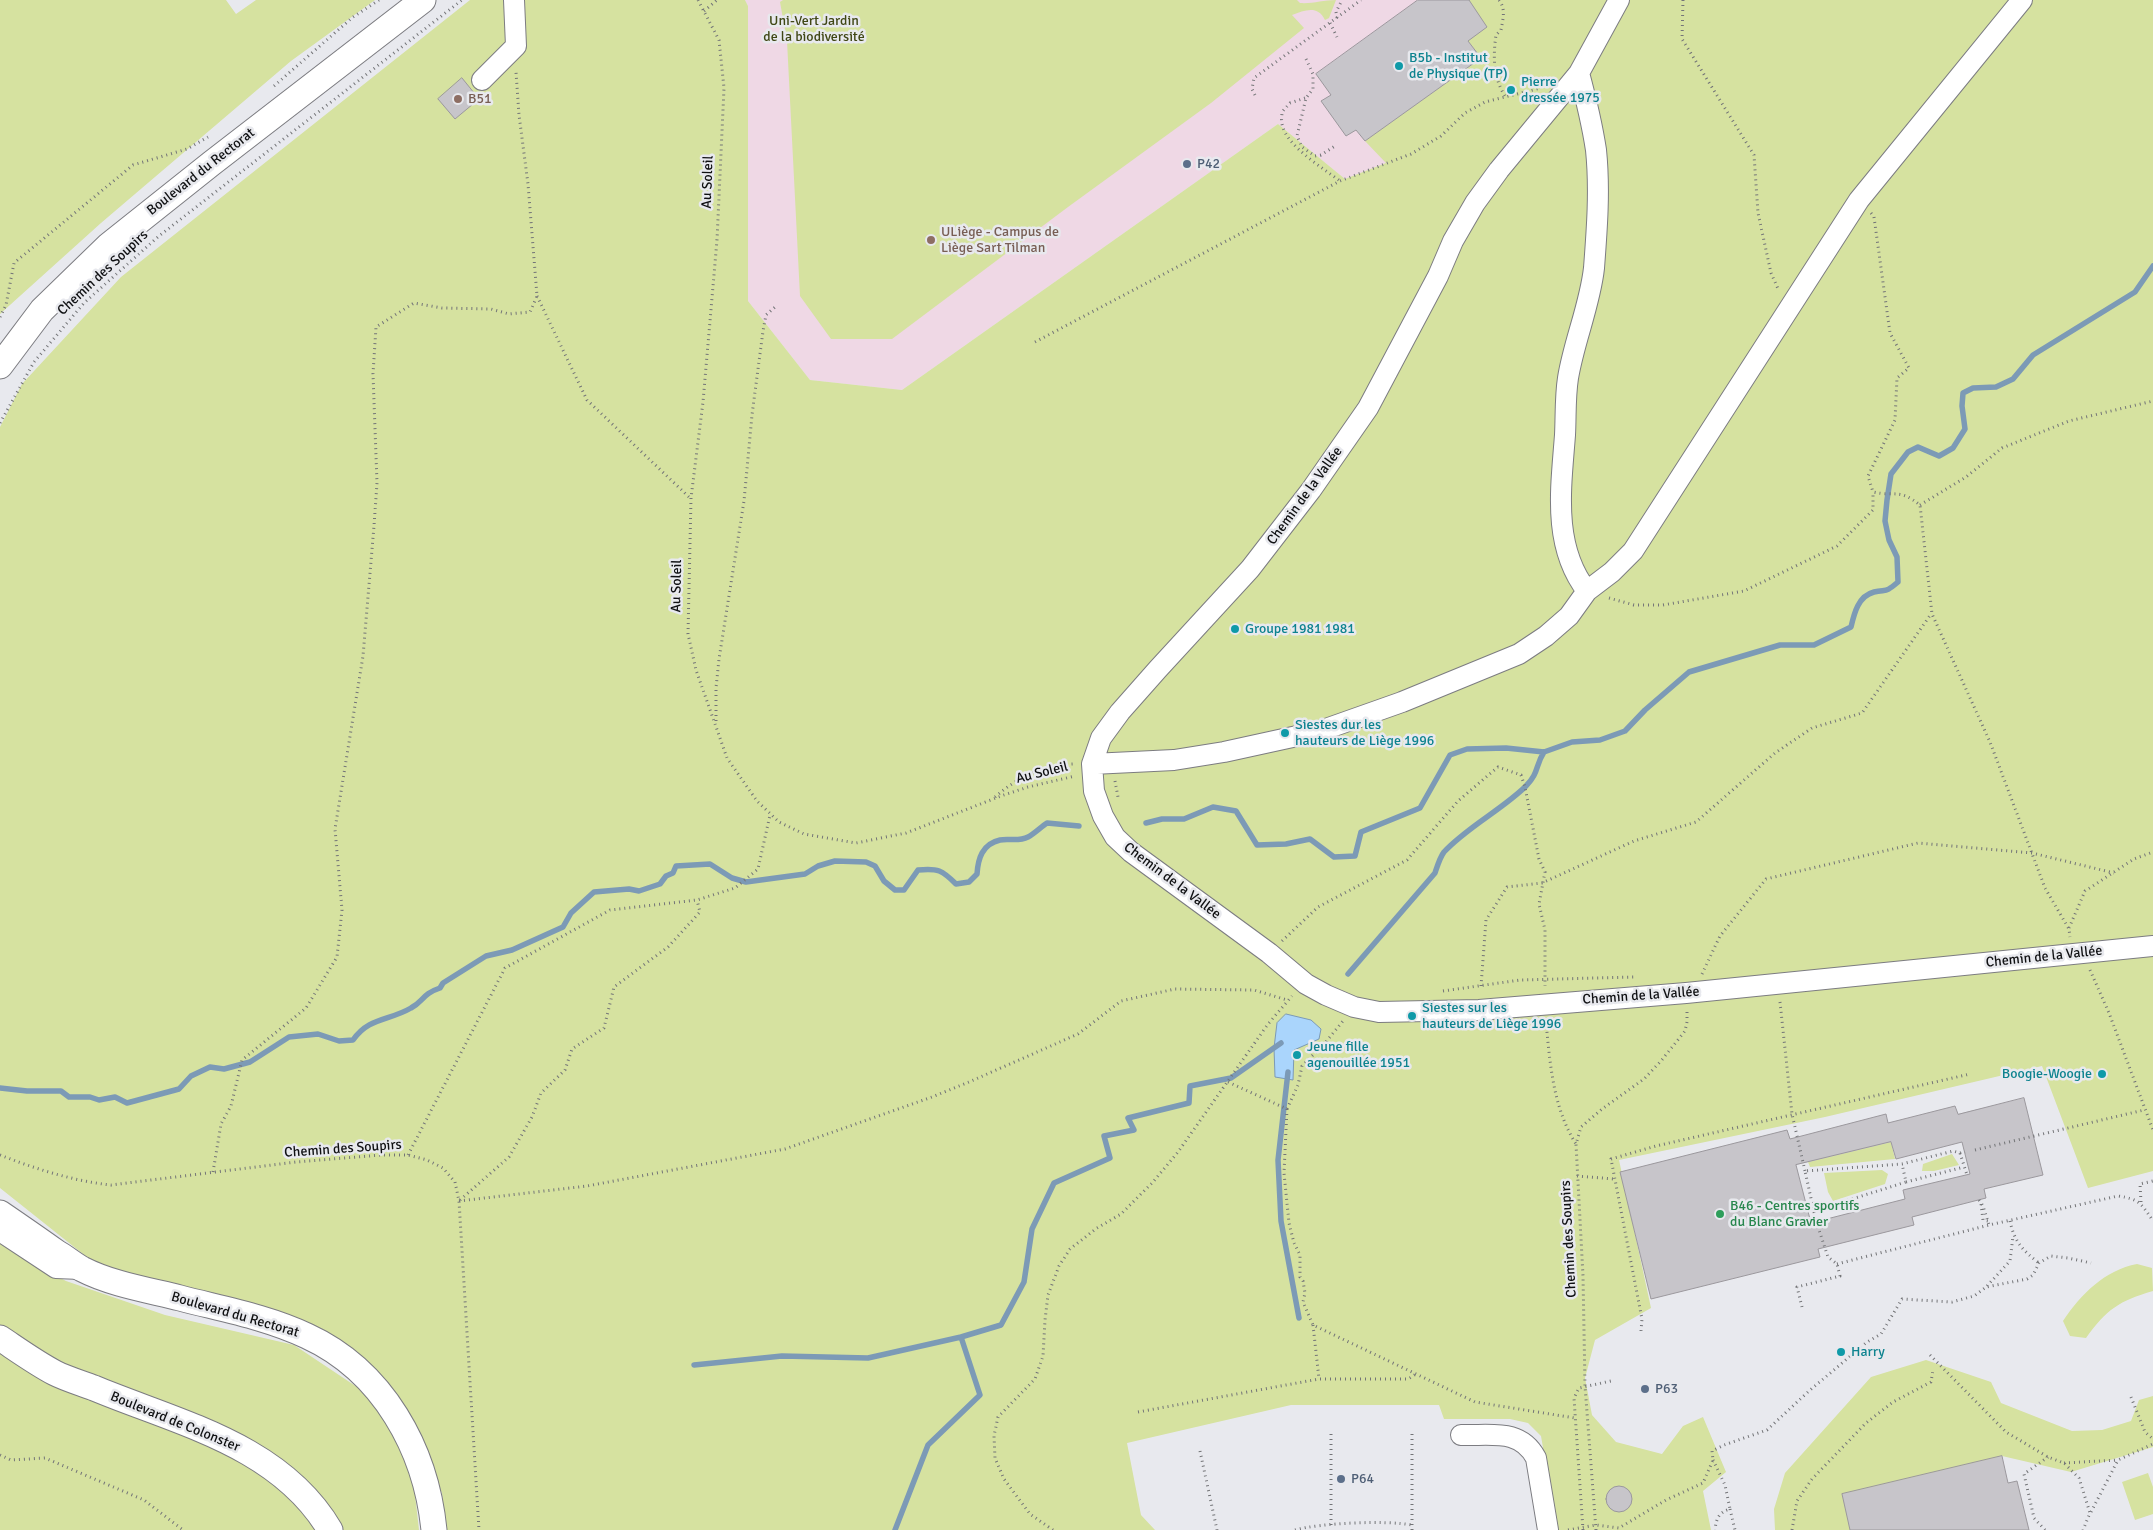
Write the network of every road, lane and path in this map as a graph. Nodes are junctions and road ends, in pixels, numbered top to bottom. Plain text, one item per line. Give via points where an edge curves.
1 (380, 0) edge
2 (423, 0) edge
3 (462, 0) edge
4 (514, 0) edge
5 (698, 0) edge
6 (717, 0) edge
7 (1342, 0) edge
8 (1362, 0) edge
9 (1499, 0) edge
10 (1619, 0) edge
11 (1683, 0) edge
12 (2022, 0) edge
13 (704, 11) junction
14 (1337, 18) junction
15 (1330, 23) junction
16 (1337, 37) dead end
17 (516, 46) junction
18 (1306, 58) dead end
19 (1579, 73) junction
20 (482, 80) dead end
21 (1563, 90) junction
22 (268, 91) dead end
23 (1255, 95) dead end
24 (1506, 96) junction
25 (1306, 98) junction
26 (210, 136) dead end
27 (1335, 146) dead end
28 (1340, 181) junction
29 (1859, 200) junction
30 (537, 296) junction
31 (774, 307) dead end
32 (1787, 309) junction
33 (0, 317) edge
34 (1035, 342) dead end
35 (0, 366) edge
36 (2153, 401) edge
37 (0, 423) edge
38 (1873, 492) junction
39 (691, 498) junction
40 (1920, 505) junction
41 (1587, 591) junction
42 (1932, 614) junction
43 (716, 724) junction
44 (1102, 763) junction
45 (992, 799) junction
46 (1120, 803) dead end
47 (770, 815) junction
48 (2153, 852) edge
49 (2032, 853) junction
50 (2114, 872) junction
51 (1542, 883) junction
52 (697, 900) junction
53 (2069, 929) junction
54 (1275, 943) junction
55 (2153, 946) edge
56 (1288, 947) dead end
57 (2073, 954) junction
58 (1639, 978) dead end
59 (1546, 979) junction
60 (1306, 984) junction
61 (1778, 984) junction
62 (1481, 985) junction
63 (1440, 991) dead end
64 (1690, 993) junction
65 (1287, 1000) junction
66 (1544, 1004) junction
67 (1354, 1007) junction
68 (1479, 1010) junction
69 (1970, 1074) dead end
70 (1228, 1082) junction
71 (1287, 1109) junction
72 (2144, 1110) junction
73 (1792, 1114) junction
74 (2153, 1130) edge
75 (1576, 1144) junction
76 (1975, 1150) dead end
77 (1965, 1152) dead end
78 (1960, 1154) junction
79 (0, 1155) edge
80 (408, 1155) junction
81 (1902, 1164) junction
82 (1964, 1167) junction
83 (1805, 1171) junction
84 (213, 1172) junction
85 (1966, 1175) dead end
86 (1577, 1176) junction
87 (1614, 1179) junction
88 (2153, 1180) edge
89 (1906, 1182) junction
90 (459, 1201) junction
91 (1980, 1201) dead end
92 (2141, 1202) junction
93 (1814, 1211) junction
94 (0, 1213) edge
95 (2010, 1221) junction
96 (2153, 1221) edge
97 (1989, 1225) junction
98 (0, 1231) edge
99 (2013, 1236) junction
100 (2039, 1263) junction
101 (2091, 1263) dead end
102 (1837, 1264) junction
103 (81, 1269) junction
104 (1986, 1287) junction
105 (1802, 1307) dead end
106 (1313, 1325) junction
107 (1641, 1331) dead end
108 (0, 1338) edge
109 (1930, 1355) dead end
110 (1932, 1370) dead end
111 (1416, 1374) junction
112 (1319, 1379) junction
113 (1611, 1381) dead end
114 (1585, 1386) junction
115 (2131, 1397) dead end
116 (1138, 1412) dead end
117 (1575, 1418) junction
118 (1331, 1431) dead end
119 (1412, 1432) dead end
120 (1461, 1435) dead end
121 (2153, 1439) edge
122 (2153, 1444) edge
123 (1200, 1451) dead end
124 (0, 1455) edge
125 (2048, 1458) junction
126 (1713, 1460) junction
127 (2118, 1460) junction
128 (2064, 1463) junction
129 (1730, 1509) junction
130 (2090, 1513) junction
131 (1331, 1525) junction
132 (1412, 1525) junction
133 (1596, 1525) junction
134 (1583, 1529) edge
135 (183, 1530) edge
136 (330, 1530) edge
137 (434, 1530) edge
138 (479, 1530) edge
139 (1053, 1530) edge
140 (1216, 1530) edge
141 (1295, 1530) edge
142 (1412, 1530) edge
143 (1548, 1530) edge
144 (1568, 1530) edge
145 (1596, 1530) edge
146 (1715, 1530) edge
147 (1735, 1530) edge
148 (1792, 1530) edge
149 (2045, 1530) edge
150 (2082, 1530) edge

1 - 22 path via 353,17
2 - 35 main road, Boulevard du Rectorat via 109,245 42,310
3 - 37 path, Chemin des Soupirs via 159,236 84,303 34,362
4 - 17 lane
5 - 13 path, Au Soleil
6 - 13 path
7 - 14 path via 1336,12
8 - 14 path
9 - 24 path via 1504,8 1502,30 1496,35 1494,63 1496,77
10 - 19 lane, Chemin de la Vallée
11 - 32 path via 1682,39 1754,155 1758,213 1771,273
12 - 29 lane
13 - 39 path, Au Soleil via 719,40 724,88 717,240
14 - 15 path
15 - 16 path
15 - 23 path via 1254,78 1252,89
17 - 20 lane
17 - 30 path via 516,83
18 - 25 path via 1313,74 1314,89
19 - 21 lane, Chemin de la Vallée
19 - 41 lane via 1596,152 1597,210 1594,270 1568,378 1561,526 1576,577
21 - 24 path via 1545,87
21 - 44 lane, Chemin de la Vallée via 1475,203 1368,408 1250,569 1120,712 1101,738
24 - 28 path via 1485,102 1465,113 1441,136 1411,154
25 - 27 path via 1297,129 1302,147 1315,156
25 - 28 path via 1290,103 1282,112 1282,124 1287,136 1308,158
26 - 33 path via 187,149 132,165 14,263 6,305
28 - 34 path
29 - 32 lane
29 - 38 path via 1874,216 1890,333 1909,368 1897,378 1895,420 1868,476
30 - 39 path via 587,400
30 - 84 path via 530,312 509,314 414,303 376,328 373,374 374,526 363,656 335,829 342,910 337,957 306,1008 242,1060 231,1106 220,1124
31 - 43 path via 766,316 763,331 744,501 718,666
32 - 41 lane via 1633,551
36 - 40 path via 2069,421 2002,448 1966,477
38 - 40 path via 1908,495
38 - 41 path via 1873,510 1837,546 1744,591 1663,605 1634,604
39 - 43 path, Au Soleil via 688,634 696,670
40 - 42 path
41 - 44 lane via 1570,616 1519,654 1402,702 1320,731 1270,743 1174,760
42 - 49 path via 1990,742
42 - 51 path via 1862,713 1812,728 1775,753 1696,822 1634,841
43 - 47 path, Au Soleil via 732,767
44 - 45 path, Au Soleil via 1078,775
44 - 45 path via 1035,770 1014,781
44 - 46 path
44 - 54 lane, Chemin de la Vallée via 1094,791 1115,838 1131,852
45 - 47 path, Au Soleil via 906,833 856,843 804,834
47 - 52 path via 758,869 735,888
48 - 50 path
49 - 50 path
49 - 53 path via 2045,888
49 - 64 path via 1918,843 1766,879 1720,936
50 - 53 path via 2085,891
51 - 54 path via 1545,872 1538,859 1521,775 1498,767 1458,801 1407,860 1318,907
51 - 59 path via 1540,904 1545,930
51 - 62 path via 1507,887 1486,920
52 - 80 path via 610,910 505,968
52 - 90 path via 700,912 668,948 614,987 604,1028 572,1049 565,1070 542,1093 509,1157
53 - 57 path
54 - 56 path
54 - 60 lane, Chemin de la Vallée
55 - 57 lane, Chemin de la Vallée
57 - 61 lane, Chemin de la Vallée
57 - 72 path via 2090,968
58 - 59 path
59 - 62 path
59 - 66 path
60 - 65 path
60 - 67 lane, Chemin de la Vallée
61 - 64 lane, Chemin de la Vallée
61 - 73 path
62 - 63 path
62 - 68 path
64 - 66 lane, Chemin de la Vallée
64 - 75 path, Chemin des Soupirs via 1687,1022 1679,1039 1644,1079 1581,1127
65 - 70 path
65 - 90 path via 1254,990 1175,989 1121,1001 1078,1034 970,1082 785,1149 588,1186
66 - 68 lane, Chemin de la Vallée
66 - 75 path via 1559,1107
67 - 68 lane, Chemin de la Vallée via 1379,1012
67 - 71 path via 1326,1043 1302,1066
69 - 73 path
70 - 71 path
70 - 139 path via 1153,1182 1121,1214 1070,1248 1048,1295 1043,1356 1035,1379 998,1417 994,1436 995,1458 1004,1479 1030,1514
71 - 106 path via 1284,1173 1289,1223 1300,1255 1300,1277 1305,1294 1303,1302
72 - 74 path
72 - 76 path
73 - 83 path
73 - 87 path via 1611,1159
75 - 86 path, Chemin des Soupirs
77 - 78 path
78 - 81 path via 1953,1151
78 - 82 path
79 - 84 path, Chemin des Soupirs via 97,1184 132,1184
80 - 84 path, Chemin des Soupirs
80 - 90 path, Chemin des Soupirs via 443,1168 455,1182
81 - 83 path
81 - 89 path
82 - 85 path
82 - 89 path
83 - 93 path
86 - 87 path
86 - 114 path, Chemin des Soupirs
87 - 107 path via 1642,1319
88 - 92 path via 2140,1184
89 - 93 path
90 - 138 path, Chemin des Soupirs
91 - 97 path
92 - 95 path via 2118,1196
92 - 96 path
93 - 102 path via 1828,1257
94 - 103 main road, Boulevard du Rectorat
95 - 97 path
95 - 99 path
97 - 102 path
98 - 103 lane via 56,1268
99 - 100 path
99 - 104 path via 2010,1261
100 - 101 path via 2050,1256
100 - 104 path via 2033,1276 2027,1279
102 - 105 path via 1840,1276 1797,1287
103 - 137 main road, Boulevard du Rectorat via 280,1325 331,1349 369,1380 405,1431 424,1476
104 - 126 path via 1974,1296 1952,1302 1902,1299 1881,1334 1867,1342 1767,1430 1724,1445 1712,1452
106 - 111 path
106 - 112 path
108 - 136 main road, Boulevard de Colonster via 56,1373 187,1424 253,1454 297,1488
109 - 125 path via 2006,1432
110 - 148 path via 1931,1382 1893,1402 1866,1423 1812,1479 1797,1501
111 - 112 path via 1408,1379
111 - 117 path via 1475,1402
112 - 116 path
113 - 114 path
114 - 117 path via 1575,1393
114 - 133 path, Chemin des Soupirs
115 - 121 path via 2145,1432
117 - 134 path
118 - 131 path
119 - 132 path
120 - 143 lane via 1512,1436 1532,1449
122 - 127 path
123 - 140 path
124 - 135 path via 11,1460 45,1458 144,1500
125 - 128 path
125 - 149 path via 2024,1474 2034,1518
126 - 129 path via 1725,1485
126 - 133 path via 1704,1483 1666,1500 1619,1528
127 - 128 path
127 - 130 path
128 - 130 path via 2079,1478
129 - 146 path via 1723,1511 1716,1520
129 - 147 path
130 - 150 path
131 - 132 path
131 - 141 path
132 - 142 path
133 - 134 path
133 - 145 path, Chemin des Soupirs
134 - 144 path

